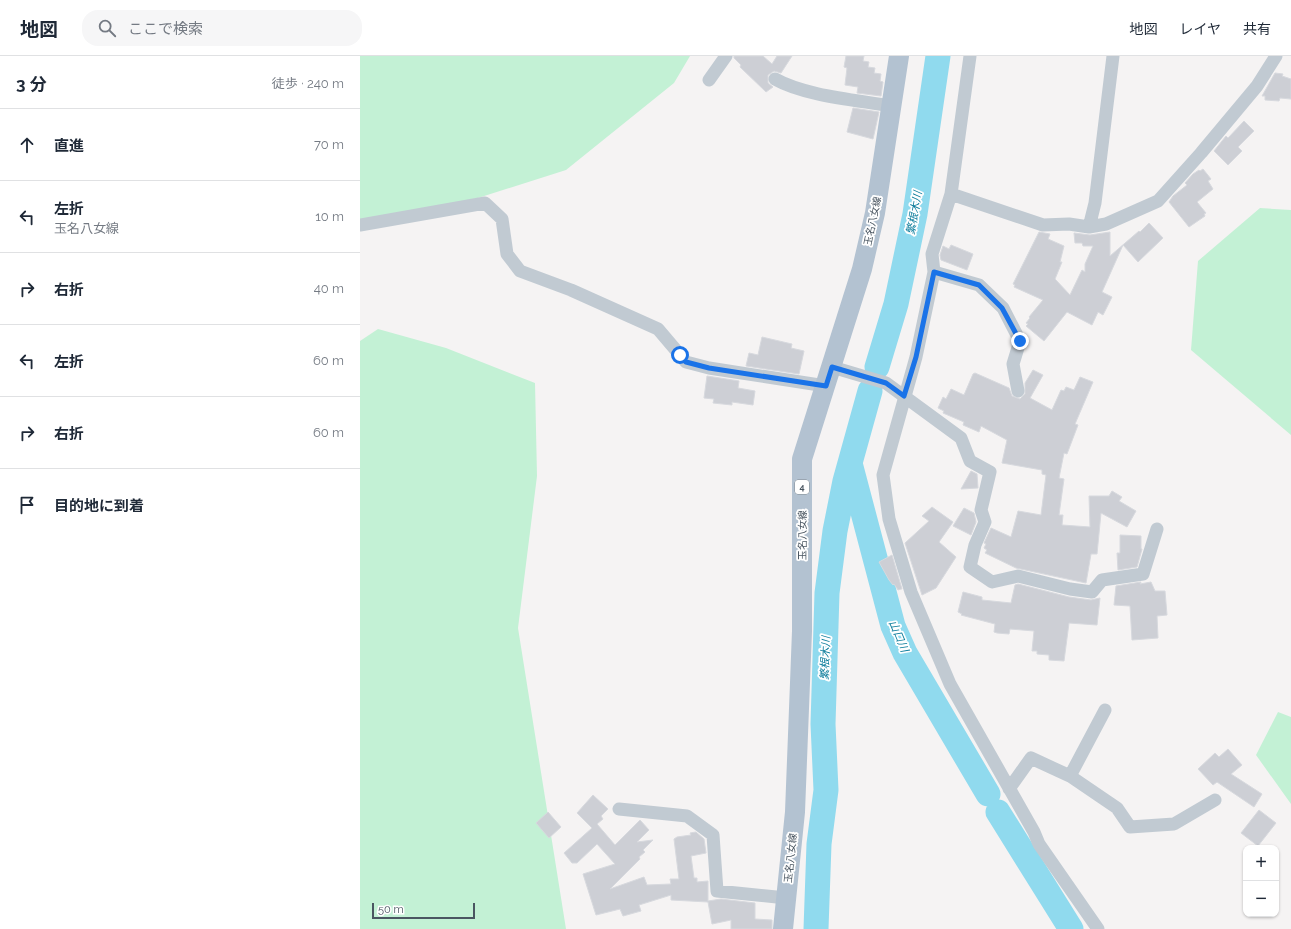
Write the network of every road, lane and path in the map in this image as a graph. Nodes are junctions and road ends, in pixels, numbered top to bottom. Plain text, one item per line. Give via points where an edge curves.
1 (726, 56) edge
2 (899, 56) edge
3 (970, 56) edge
4 (1113, 56) edge
5 (1276, 56) edge
6 (775, 79) dead end
7 (709, 80) dead end
8 (891, 106) junction
9 (951, 194) junction
10 (360, 225) edge
11 (1089, 227) junction
12 (934, 272) junction
13 (832, 367) junction
14 (826, 386) junction
15 (1018, 391) dead end
16 (904, 396) junction
17 (1157, 529) dead end
18 (1105, 710) dead end
19 (1070, 776) junction
20 (1009, 789) junction
21 (1215, 800) dead end
22 (619, 809) dead end
23 (786, 898) junction
24 (782, 929) edge
25 (1098, 929) edge

1 - 7 street
2 - 8 main road, 玉名八女線 / 4
3 - 9 street
4 - 11 street via 1095,203
5 - 11 street via 1252,92 1158,201 1106,224
6 - 8 street via 786,85 834,97
8 - 13 main road, 玉名八女線 / 4 via 875,213 862,269
9 - 11 street via 1043,225 1069,224
9 - 12 street via 932,254
10 - 14 street via 485,203 502,219 507,254 520,271 571,290 658,329 686,362 709,368
12 - 15 street via 979,285 1002,308 1020,341 1013,364
12 - 16 street via 916,357
13 - 14 main road, 玉名八女線 / 4
13 - 16 street via 886,383
14 - 23 main road, 玉名八女線 / 4 via 802,459 802,631 796,804
16 - 17 street via 961,438 970,461 990,472 981,510 985,522 975,545 970,567 992,582 1018,576 1092,592 1102,580 1143,574
16 - 20 street via 883,475 889,519 911,592 950,684
18 - 19 street
19 - 20 street via 1031,758
19 - 21 street via 1117,808 1130,827 1174,824
20 - 25 street via 1039,844
22 - 23 street via 687,816 713,835 717,892
23 - 24 main road, 玉名八女線 / 4

